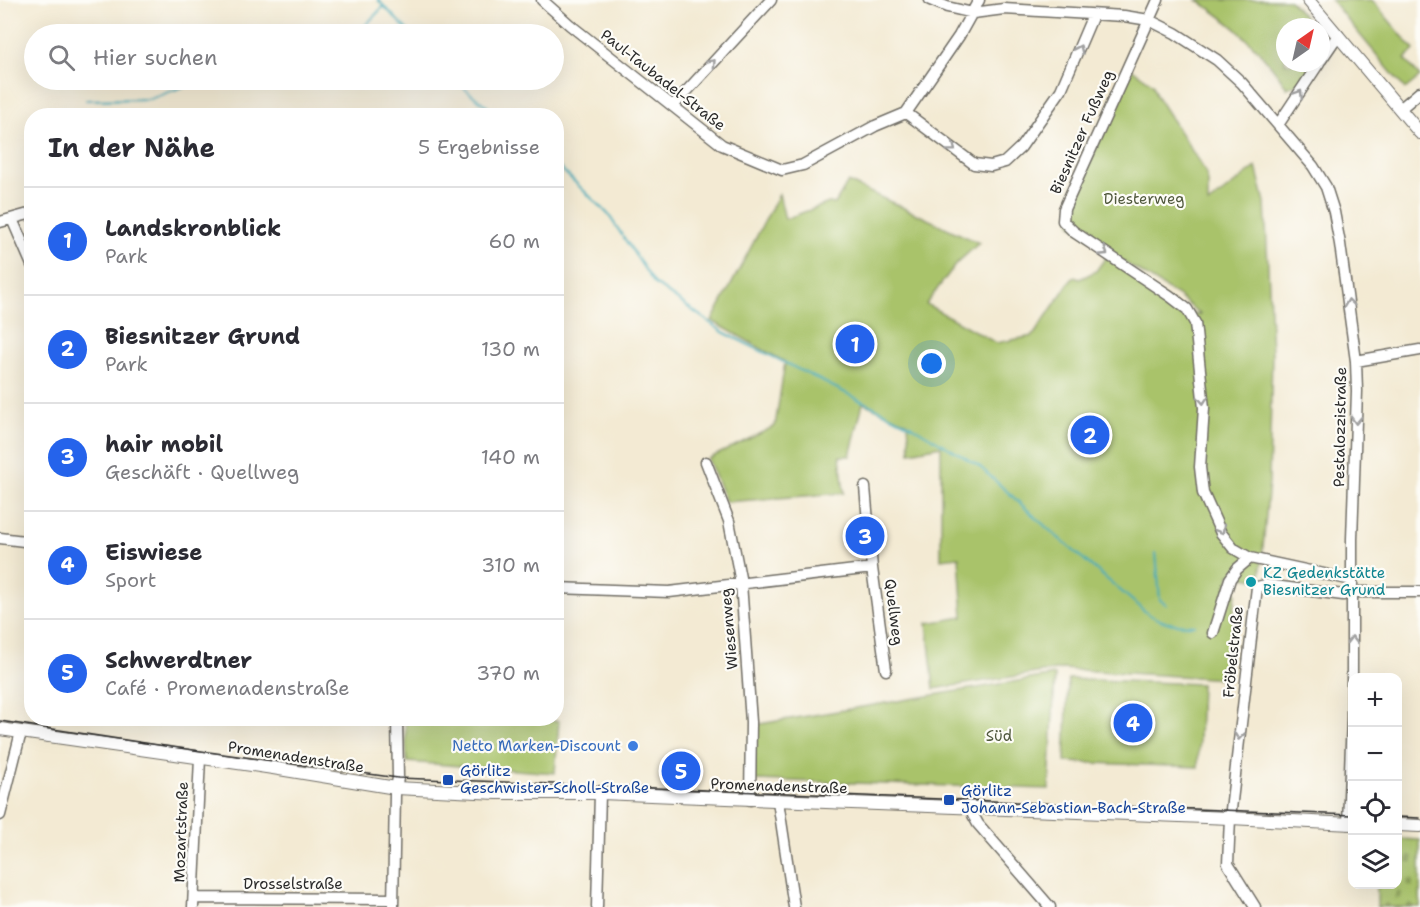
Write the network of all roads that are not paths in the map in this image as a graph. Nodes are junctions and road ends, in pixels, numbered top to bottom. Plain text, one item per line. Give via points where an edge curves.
1 (543, 0) edge
2 (771, 0) edge
3 (930, 0) edge
4 (980, 0) edge
5 (1158, 0) edge
6 (1308, 0) edge
7 (973, 13) junction
8 (1093, 15) junction
9 (1149, 20) junction
10 (1338, 35) junction
11 (1330, 47) edge
12 (1313, 72) edge
13 (1420, 92) edge
14 (673, 106) junction
15 (1400, 109) junction
16 (906, 113) junction
17 (1278, 125) junction
18 (1420, 133) edge
19 (24, 215) edge
20 (12, 219) junction
21 (0, 222) edge
22 (24, 247) edge
23 (1420, 350) edge
24 (1356, 361) junction
25 (705, 462) dead end
26 (865, 487) dead end
27 (0, 538) edge
28 (24, 541) edge
29 (1250, 558) junction
30 (873, 568) junction
31 (1352, 580) junction
32 (741, 584) junction
33 (564, 588) edge
34 (1352, 592) junction
35 (1420, 592) edge
36 (1213, 633) dead end
37 (886, 670) dead end
38 (397, 726) edge
39 (0, 729) edge
40 (21, 732) junction
41 (200, 758) junction
42 (1351, 781) edge
43 (396, 788) junction
44 (600, 793) junction
45 (750, 800) junction
46 (778, 801) junction
47 (973, 809) junction
48 (0, 815) edge
49 (1230, 818) junction
50 (1348, 824) edge
51 (1402, 825) edge
52 (1420, 826) edge
53 (193, 903) edge
54 (393, 903) edge
55 (597, 907) edge
56 (794, 907) edge
57 (1050, 907) edge
58 (1255, 907) edge

1 - 14 street, Paul-Taubadel-Straße
14 -> 2 street
3 - 7 street
4 - 7 street
5 - 9 street, Biesnitzer Fußweg
6 - 10 main road
7 - 8 street, Pestalozzistraße via 1004,9
7 - 16 street
8 - 9 street, Pestalozzistraße
16 -> 8 street via 974,164 990,166 1005,162 1021,147 1061,90
9 - 17 street, Pestalozzistraße via 1217,60
9 -> 29 street, Biesnitzer Fußweg via 1062,214 1063,221 1187,309 1195,323 1204,408 1200,467 1203,493 1221,533 1233,548
10 - 11 street
10 - 15 main road
17 -> 12 street
13 - 15 street
14 - 16 street, Paul-Taubadel-Straße via 722,145 782,170 803,165
15 - 18 main road
24 -> 17 street, Pestalozzistraße via 1350,302 1326,187
19 - 20 street
20 - 21 street
20 - 22 street
23 - 24 street
24 -> 31 street, Pestalozzistraße
25 - 32 street, Wiesenweg via 729,521
26 - 30 street, Quellweg
27 - 28 street
29 - 31 street
29 - 36 street via 1230,579
30 - 32 street
30 - 37 street, Quellweg
31 - 34 street, Pestalozzistraße
32 - 33 street via 669,591
32 - 45 street, Wiesenweg via 751,722
34 - 35 street
42 -> 34 street, Pestalozzistraße
34 -> 49 street, Fröbelstraße via 1343,595 1268,585 1257,587
38 - 43 street
39 - 40 main road, Promenadenstraße
40 - 41 main road, Promenadenstraße
40 - 48 street
41 - 43 main road, Promenadenstraße
41 - 53 street, Mozartstraße
43 - 44 main road, Promenadenstraße
43 - 54 street
44 - 45 main road, Promenadenstraße
44 - 55 street
45 - 46 main road, Promenadenstraße
46 - 47 main road, Promenadenstraße
46 - 56 street
47 - 49 main road, Promenadenstraße
47 - 57 street via 978,824
49 - 50 main road, Promenadenstraße
49 - 58 street via 1228,864
51 - 52 main road
53 - 54 street, Drosselstraße

